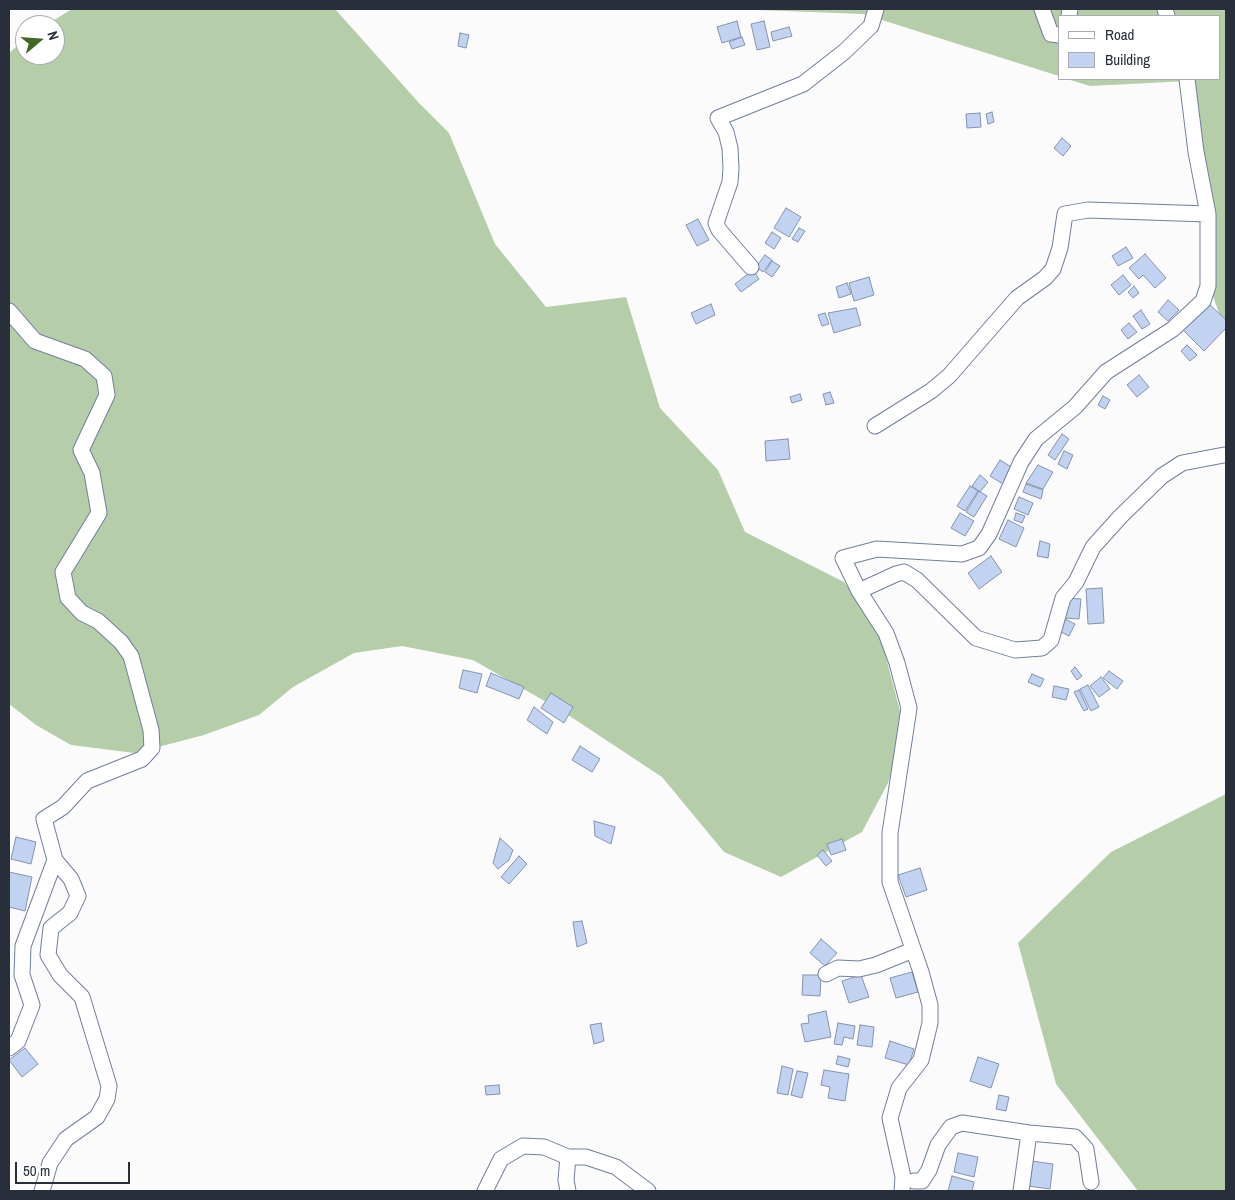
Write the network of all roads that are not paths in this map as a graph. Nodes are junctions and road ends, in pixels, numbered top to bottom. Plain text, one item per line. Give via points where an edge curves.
1 (876, 9) edge
2 (1042, 9) edge
3 (1058, 35) edge
4 (1187, 80) edge
5 (1208, 214) junction
6 (750, 267) dead end
7 (9, 312) edge
8 (876, 426) dead end
9 (1224, 455) dead end
10 (859, 591) junction
11 (55, 860) junction
12 (913, 950) junction
13 (826, 974) dead end
14 (9, 1048) edge
15 (1029, 1132) junction
16 (568, 1157) junction
17 (914, 1181) dead end
18 (1091, 1182) dead end
19 (42, 1191) edge
20 (485, 1191) edge
21 (568, 1191) edge
22 (648, 1191) edge
23 (902, 1191) edge
24 (1021, 1191) edge

1 - 6 street via 871,26 803,84 718,118 730,148 730,182 716,223
2 - 3 street via 1051,34
4 - 5 street
5 - 8 street via 1088,210 1065,214 1060,248 1053,268 1045,278 1017,298 949,376
5 - 10 street via 1208,286 1204,301 1174,328 1106,372 1076,407 1036,439 1021,462 980,548 962,554 877,549 843,558
7 - 11 street via 35,341 85,359 104,376 107,395 81,450 92,473 99,512 63,572 68,598 82,613 98,621 121,642 131,656 151,730 152,748 142,759 87,781 63,807 44,819
9 - 10 street via 1182,463 1162,476 1120,517 1093,547 1076,582 1064,598 1050,640 1042,648 1015,650 976,638 917,580 904,572
10 - 12 street via 886,633 909,708 890,833 890,882
11 - 14 street via 23,946 22,975 32,1005 18,1040
11 - 19 street via 78,896 70,913 51,928 48,955 60,975 82,997 109,1086 96,1117 66,1139 50,1163
12 - 13 street via 868,967 838,968
12 - 23 street via 930,1005 930,1023 921,1060 898,1088 890,1118 904,1177
15 - 17 street via 956,1124 938,1145 922,1181
15 - 18 street via 1075,1137 1086,1149
15 - 24 street
16 - 20 street via 544,1147 523,1146 501,1159
16 - 21 street
16 - 22 street via 586,1157 616,1167

